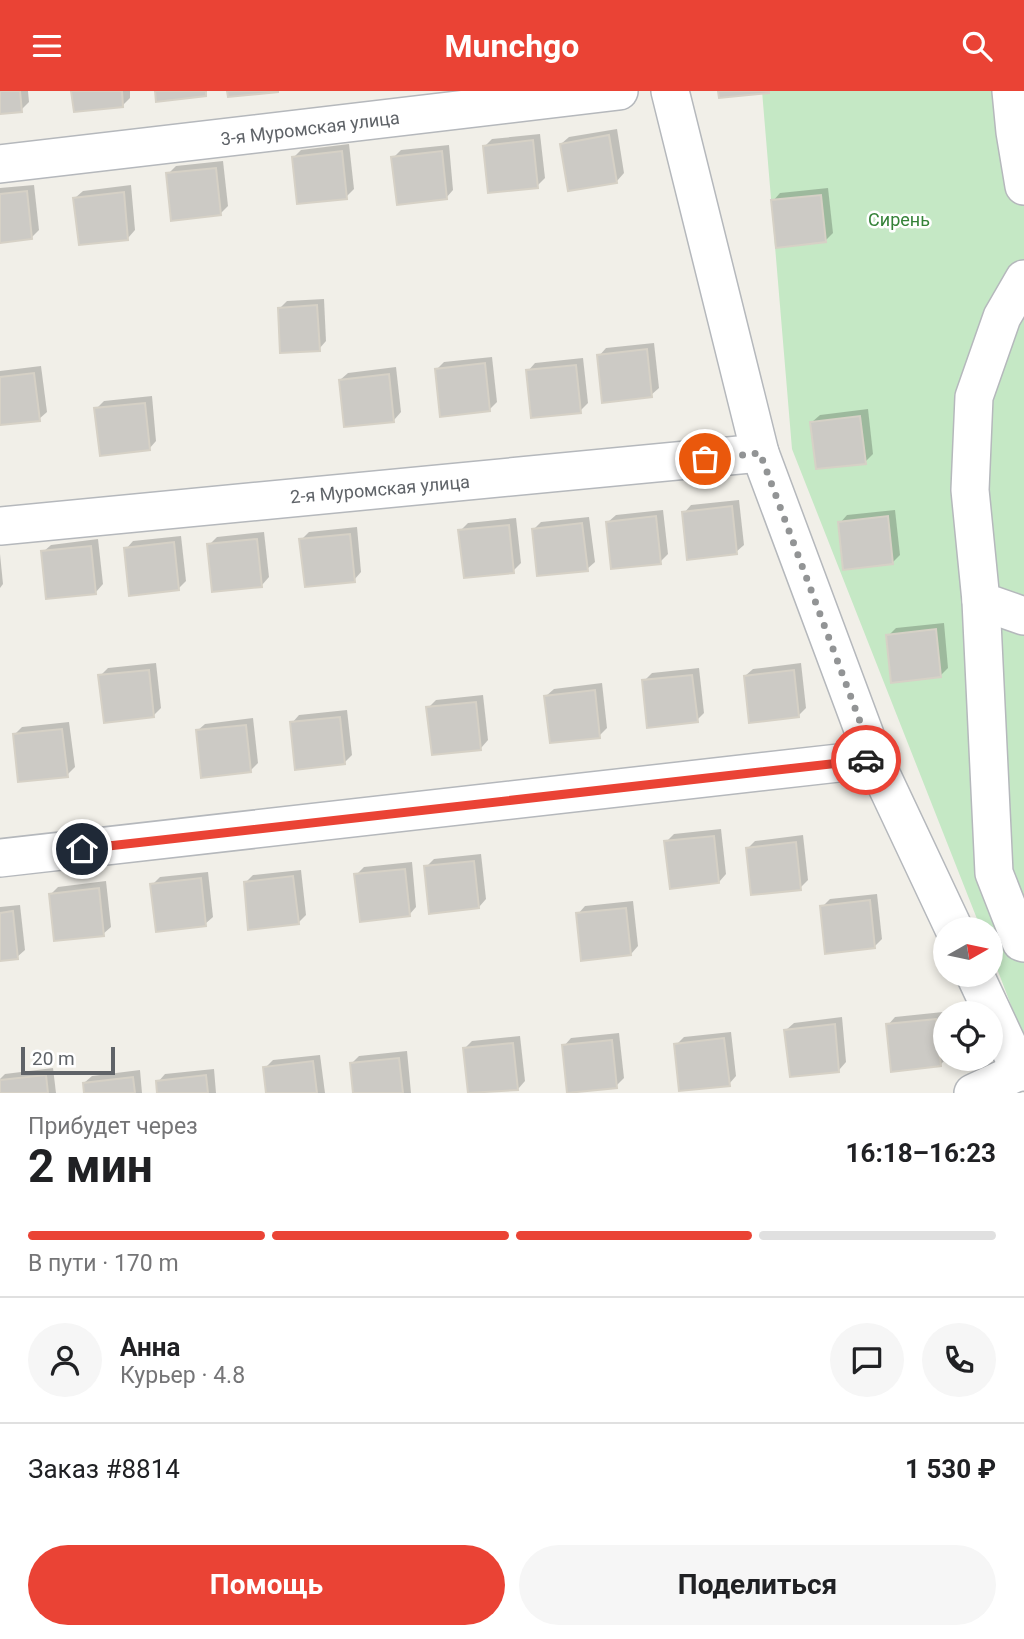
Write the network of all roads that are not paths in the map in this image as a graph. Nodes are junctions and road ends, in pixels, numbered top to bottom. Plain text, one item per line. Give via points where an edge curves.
1 (619, 91) edge
2 (670, 91) edge
3 (1011, 91) edge
4 (0, 164) edge
5 (1024, 186) edge
6 (1024, 279) edge
7 (760, 453) junction
8 (0, 526) edge
9 (981, 601) junction
10 (1024, 615) edge
11 (874, 759) junction
12 (0, 858) edge
13 (948, 917) edge
14 (1024, 943) edge
15 (981, 987) edge
16 (1022, 1071) edge
17 (972, 1093) edge

1 - 4 street, 3-я Муромская улица
2 - 7 street
3 - 5 street
6 - 9 street via 1002,317 974,397 970,491
7 - 8 street, 2-я Муромская улица
7 - 11 street
9 - 10 street
9 - 14 street via 994,873
11 - 12 street
11 - 13 street
15 - 16 street
16 - 17 street

